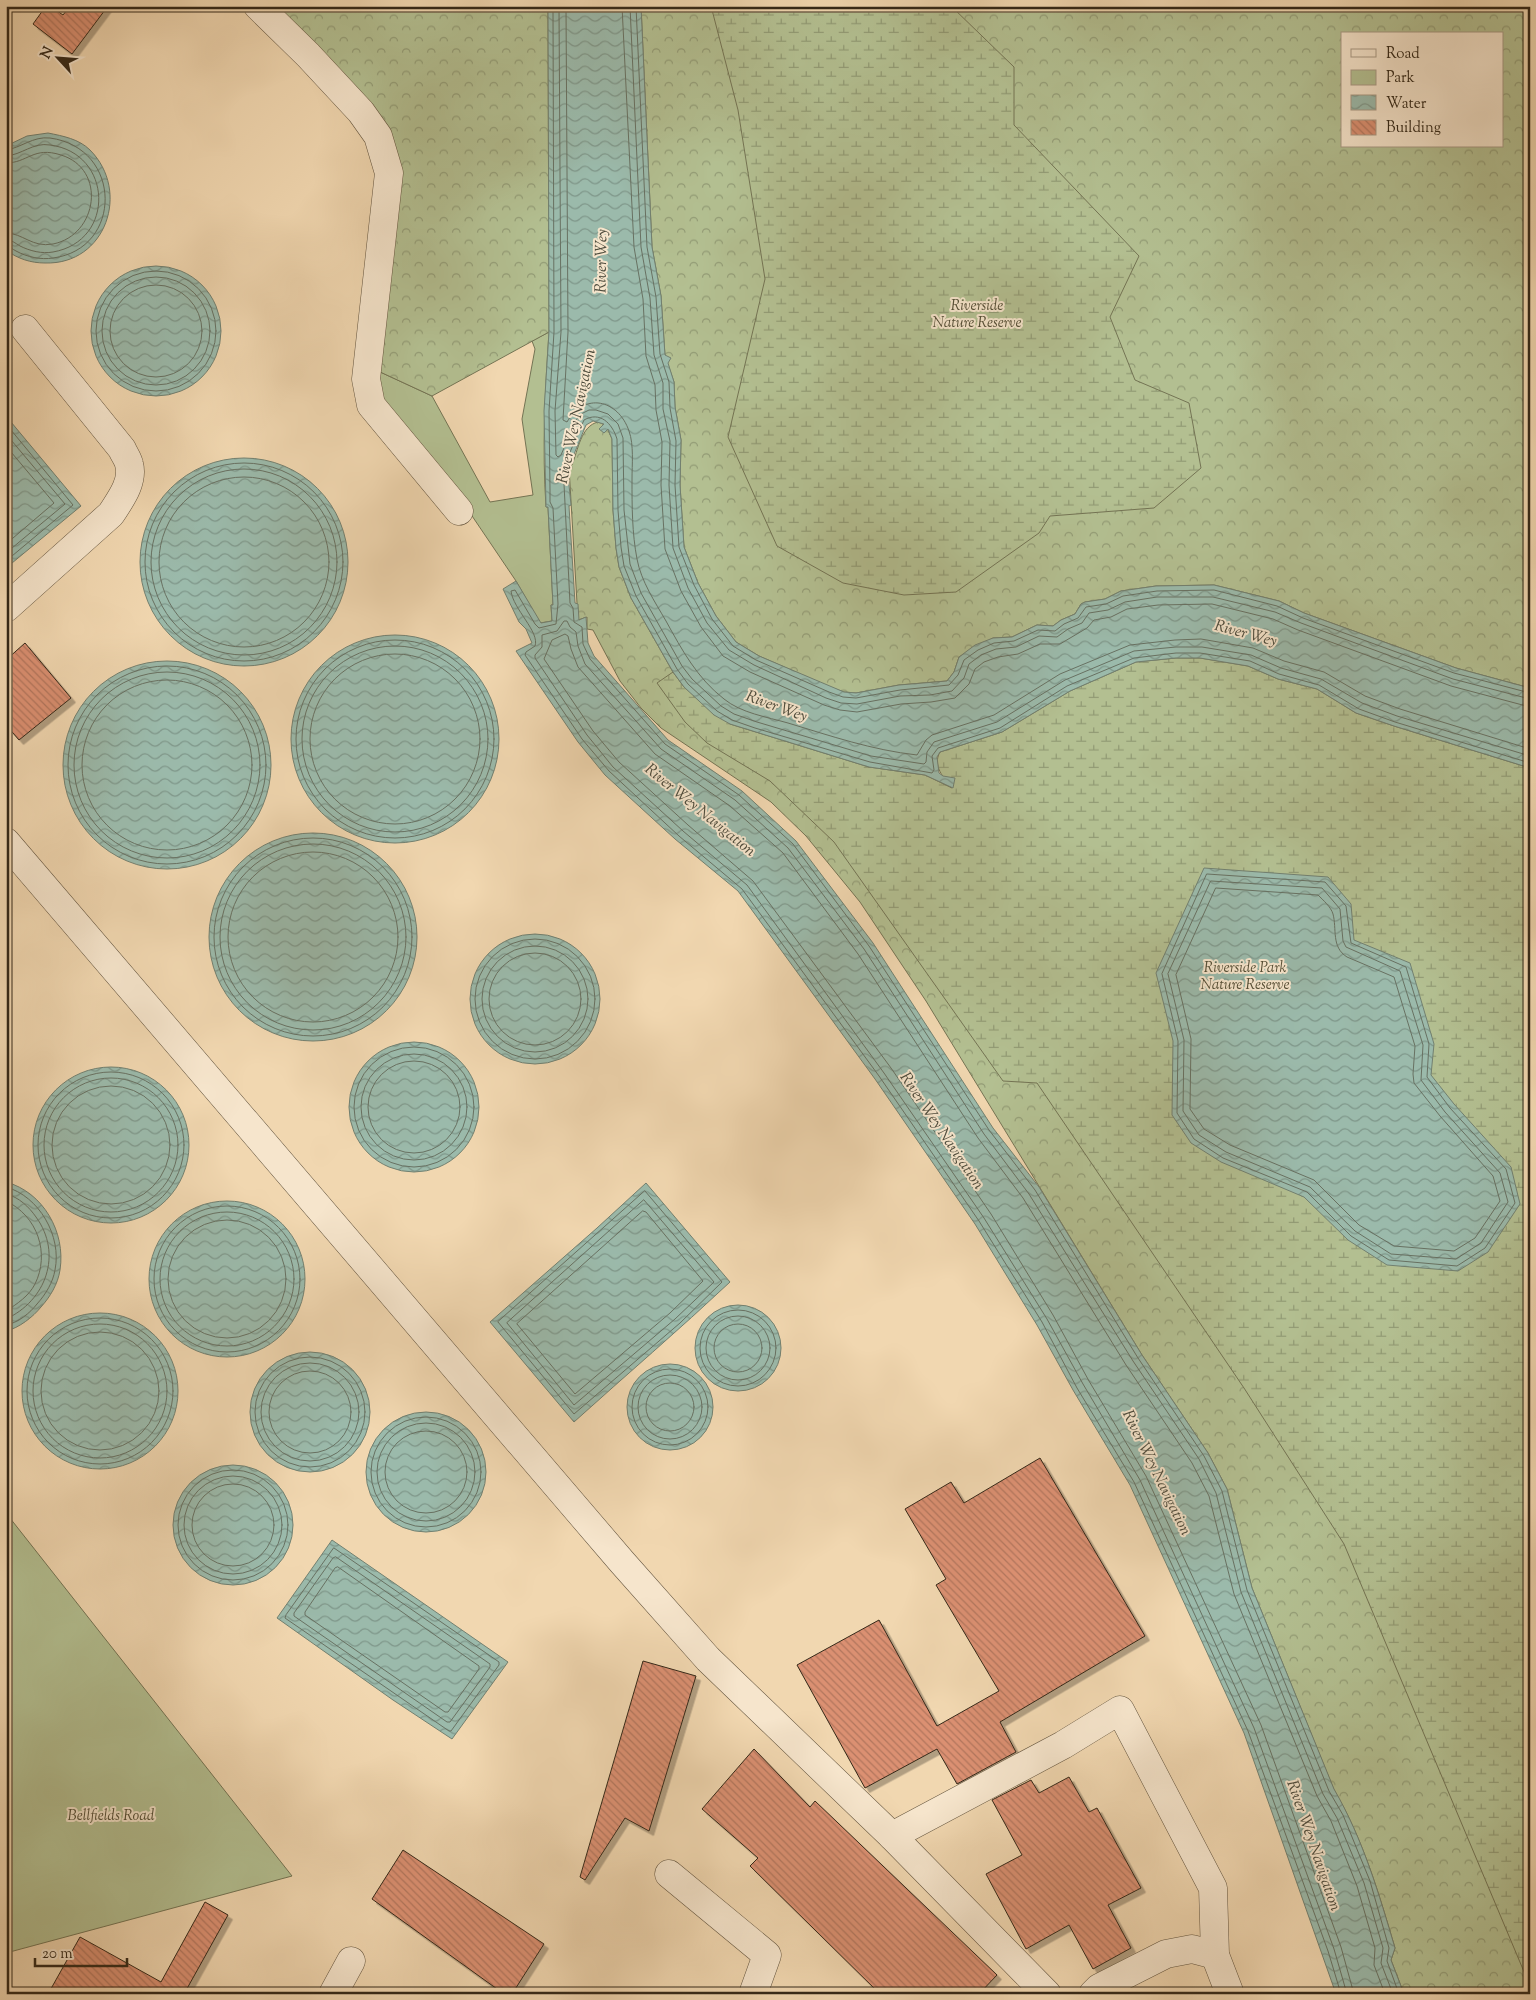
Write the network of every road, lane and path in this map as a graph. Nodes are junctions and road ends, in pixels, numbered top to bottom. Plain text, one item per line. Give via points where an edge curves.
1 (258, 6) edge
2 (25, 329) dead end
3 (459, 511) dead end
4 (6, 608) edge
5 (6, 842) edge
6 (892, 1836) junction
7 (669, 1874) dead end
8 (1215, 1956) junction
9 (351, 1961) dead end
10 (333, 1994) edge
11 (753, 1994) edge
12 (1047, 1994) edge
13 (1093, 1994) edge
14 (1230, 1994) edge

1 - 3 street via 362,112 378,136 389,173 366,379 371,404
2 - 4 street via 122,449 130,464 128,483 110,514
5 - 6 street via 708,1659
6 - 8 street via 1064,1745 1120,1710 1213,1888
6 - 12 street
7 - 11 street via 767,1956
8 - 13 street via 1192,1949 1166,1954
8 - 14 street
9 - 10 street

